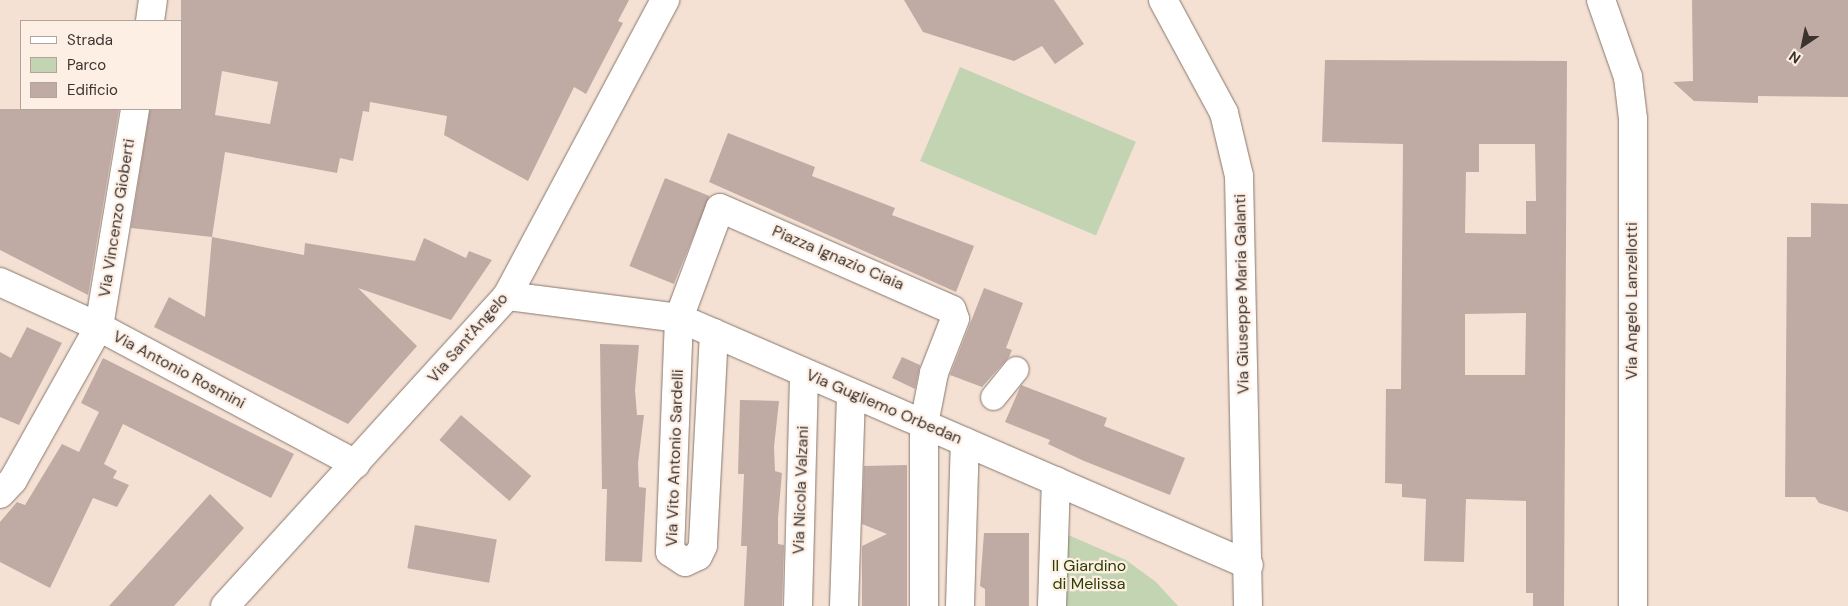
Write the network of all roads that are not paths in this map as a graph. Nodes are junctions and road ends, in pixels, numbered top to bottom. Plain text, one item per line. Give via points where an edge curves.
1 (153, 0) edge
2 (665, 0) edge
3 (1163, 0) edge
4 (1601, 0) edge
5 (150, 20) edge
6 (135, 110) edge
7 (0, 282) edge
8 (507, 296) junction
9 (679, 318) junction
10 (98, 327) junction
11 (714, 333) junction
12 (1016, 369) dead end
13 (804, 373) junction
14 (851, 393) junction
15 (993, 397) dead end
16 (924, 424) junction
17 (965, 442) junction
18 (356, 464) junction
19 (1056, 481) junction
20 (0, 494) edge
21 (1249, 565) junction
22 (225, 606) edge
23 (798, 606) edge
24 (844, 606) edge
25 (924, 606) edge
26 (960, 606) edge
27 (1052, 606) edge
28 (1248, 606) edge
29 (1633, 606) edge

1 - 5 street
2 - 8 street, Via Sant'Angelo
3 - 21 street, Via Giuseppe Maria Galanti via 1224,113 1239,176
4 - 29 street, Via Angelo Lanzellotti via 1628,77 1633,119
6 - 10 street, Via Vincenzo Gioberti
7 - 10 street, Via Antonio Rosmini
8 - 9 street, Via Gugliemo Orbedan
8 - 18 street, Via Sant'Angelo
9 - 11 street, Via Gugliemo Orbedan
9 - 11 street, Via Vito Antonio Sardelli via 670,552 685,562 698,556 703,546
9 - 16 street, Piazza Ignazio Ciaia via 720,208 938,301 952,310 955,319 934,373
10 - 18 street, Via Antonio Rosmini
10 - 20 street, Via Vincenzo Gioberti via 14,480
11 - 13 street, Via Gugliemo Orbedan
12 - 15 street
13 - 14 street, Via Gugliemo Orbedan
13 - 23 street, Via Nicola Valzani
14 - 16 street, Via Gugliemo Orbedan
14 - 24 street
16 - 17 street, Via Gugliemo Orbedan
16 - 25 street
17 - 19 street, Via Gugliemo Orbedan
17 - 26 street
18 - 22 street, Via Sant'Angelo
19 - 21 street, Via Gugliemo Orbedan
19 - 27 street
21 - 28 street, Via Giuseppe Maria Galanti

